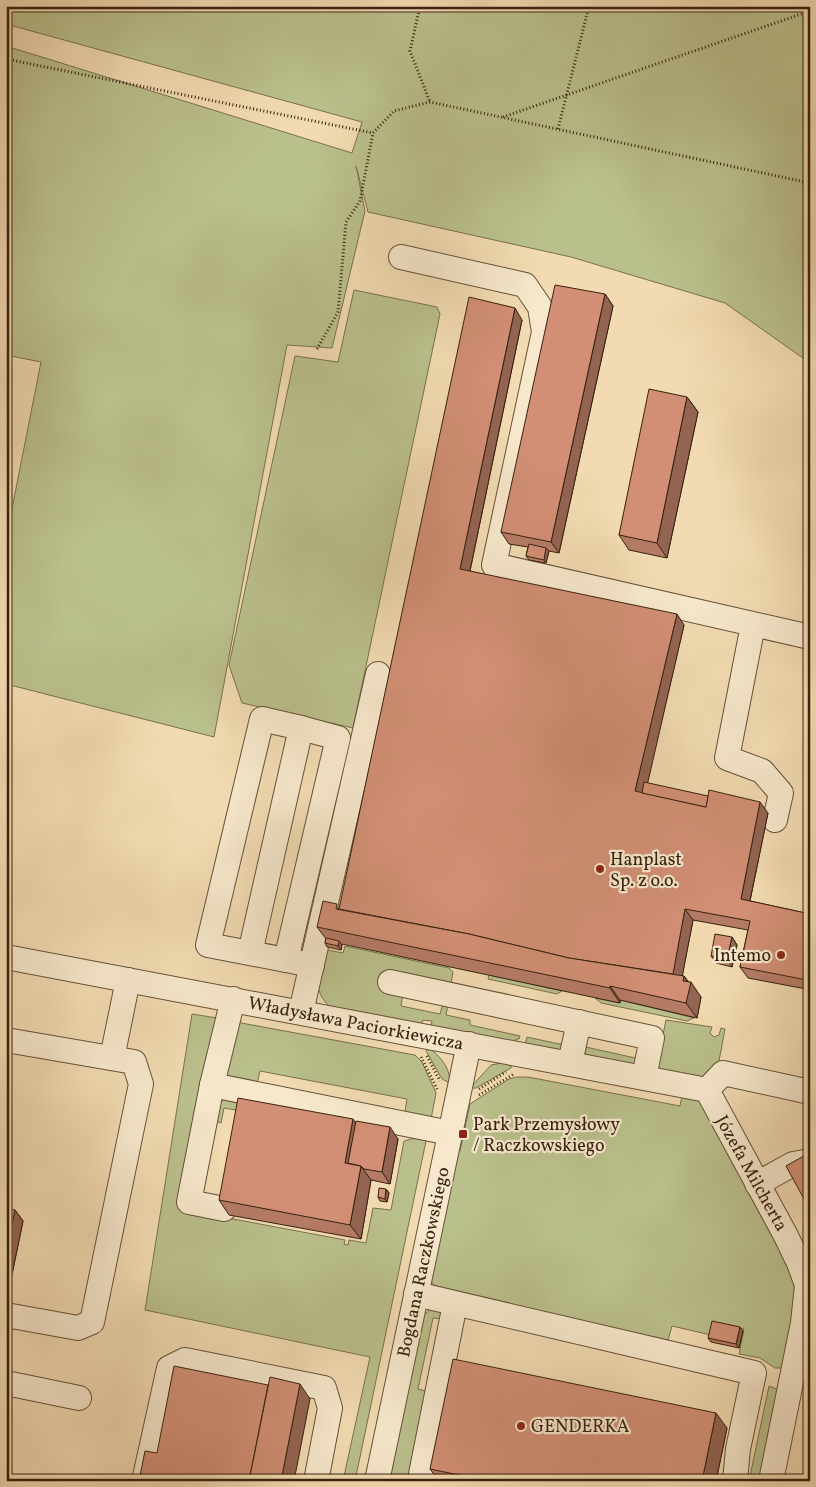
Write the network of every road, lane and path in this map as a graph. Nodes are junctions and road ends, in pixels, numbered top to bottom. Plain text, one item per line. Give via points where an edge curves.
1 (420, 6) edge
2 (589, 6) edge
3 (810, 11) edge
4 (6, 60) edge
5 (568, 94) junction
6 (430, 102) junction
7 (502, 117) junction
8 (558, 129) junction
9 (373, 133) junction
10 (810, 182) edge
11 (401, 257) dead end
12 (317, 349) dead end
13 (753, 625) junction
14 (810, 637) edge
15 (378, 674) dead end
16 (301, 728) junction
17 (775, 820) dead end
18 (250, 953) junction
19 (6, 957) edge
20 (286, 960) junction
21 (312, 965) junction
22 (128, 980) junction
23 (390, 982) dead end
24 (233, 999) junction
25 (301, 1012) junction
26 (578, 1022) junction
27 (6, 1040) edge
28 (469, 1044) junction
29 (414, 1053) dead end
30 (112, 1058) junction
31 (570, 1063) junction
32 (520, 1074) dead end
33 (644, 1077) junction
34 (212, 1085) junction
35 (707, 1090) junction
36 (810, 1092) edge
37 (458, 1096) junction
38 (450, 1133) junction
39 (810, 1161) edge
40 (758, 1184) junction
41 (224, 1208) edge
42 (808, 1286) edge
43 (416, 1294) junction
44 (455, 1304) junction
45 (6, 1315) edge
46 (754, 1373) junction
47 (791, 1381) junction
48 (6, 1383) edge
49 (79, 1398) dead end
50 (144, 1481) edge
51 (316, 1481) edge
52 (377, 1481) edge
53 (424, 1481) edge
54 (735, 1481) edge
55 (771, 1481) edge

1 - 6 path via 410,51
2 - 5 path
3 - 5 path
4 - 9 path
5 - 7 path
5 - 8 path
6 - 7 path
6 - 9 path via 394,110
7 - 8 path
8 - 10 path
9 - 12 path via 360,201 346,222 338,312
11 - 13 street via 524,285 540,307 544,332 494,565
13 - 14 street
13 - 17 street via 727,758 762,771 781,793
15 - 21 street
16 - 18 street
16 - 18 street via 262,719 208,945
16 - 20 street via 338,738
18 - 20 street
19 - 22 street, Władysława Paciorkiewicza
20 - 21 street
21 - 25 street
22 - 24 street, Władysława Paciorkiewicza
22 - 30 street
23 - 26 street
24 - 25 street, Władysława Paciorkiewicza
24 - 34 street
25 - 28 street, Władysława Paciorkiewicza
26 - 31 street
26 - 33 street via 652,1038
27 - 30 street
28 - 31 street, Władysława Paciorkiewicza
28 - 37 street, Bogdana Raczkowskiego
29 - 37 path via 425,1061 439,1092
30 - 45 street via 134,1062 141,1084 92,1322 78,1328
31 - 33 street, Władysława Paciorkiewicza
32 - 37 path via 508,1077 472,1098
33 - 35 street, Władysława Paciorkiewicza
34 - 38 street
34 - 41 street via 189,1202
35 - 36 street via 723,1072
35 - 40 street, Józefa Milcherta
37 - 38 street, Bogdana Raczkowskiego
38 - 43 street, Bogdana Raczkowskiego
39 - 40 street via 793,1164
40 - 42 street, Józefa Milcherta
42 - 47 street via 804,1323
43 - 44 street
43 - 52 street, Bogdana Raczkowskiego
44 - 46 street
44 - 53 street via 421,1474
46 - 47 street
46 - 54 street via 738,1449
47 - 55 street
48 - 49 street
50 - 51 street via 169,1368 185,1360 324,1388 330,1408

